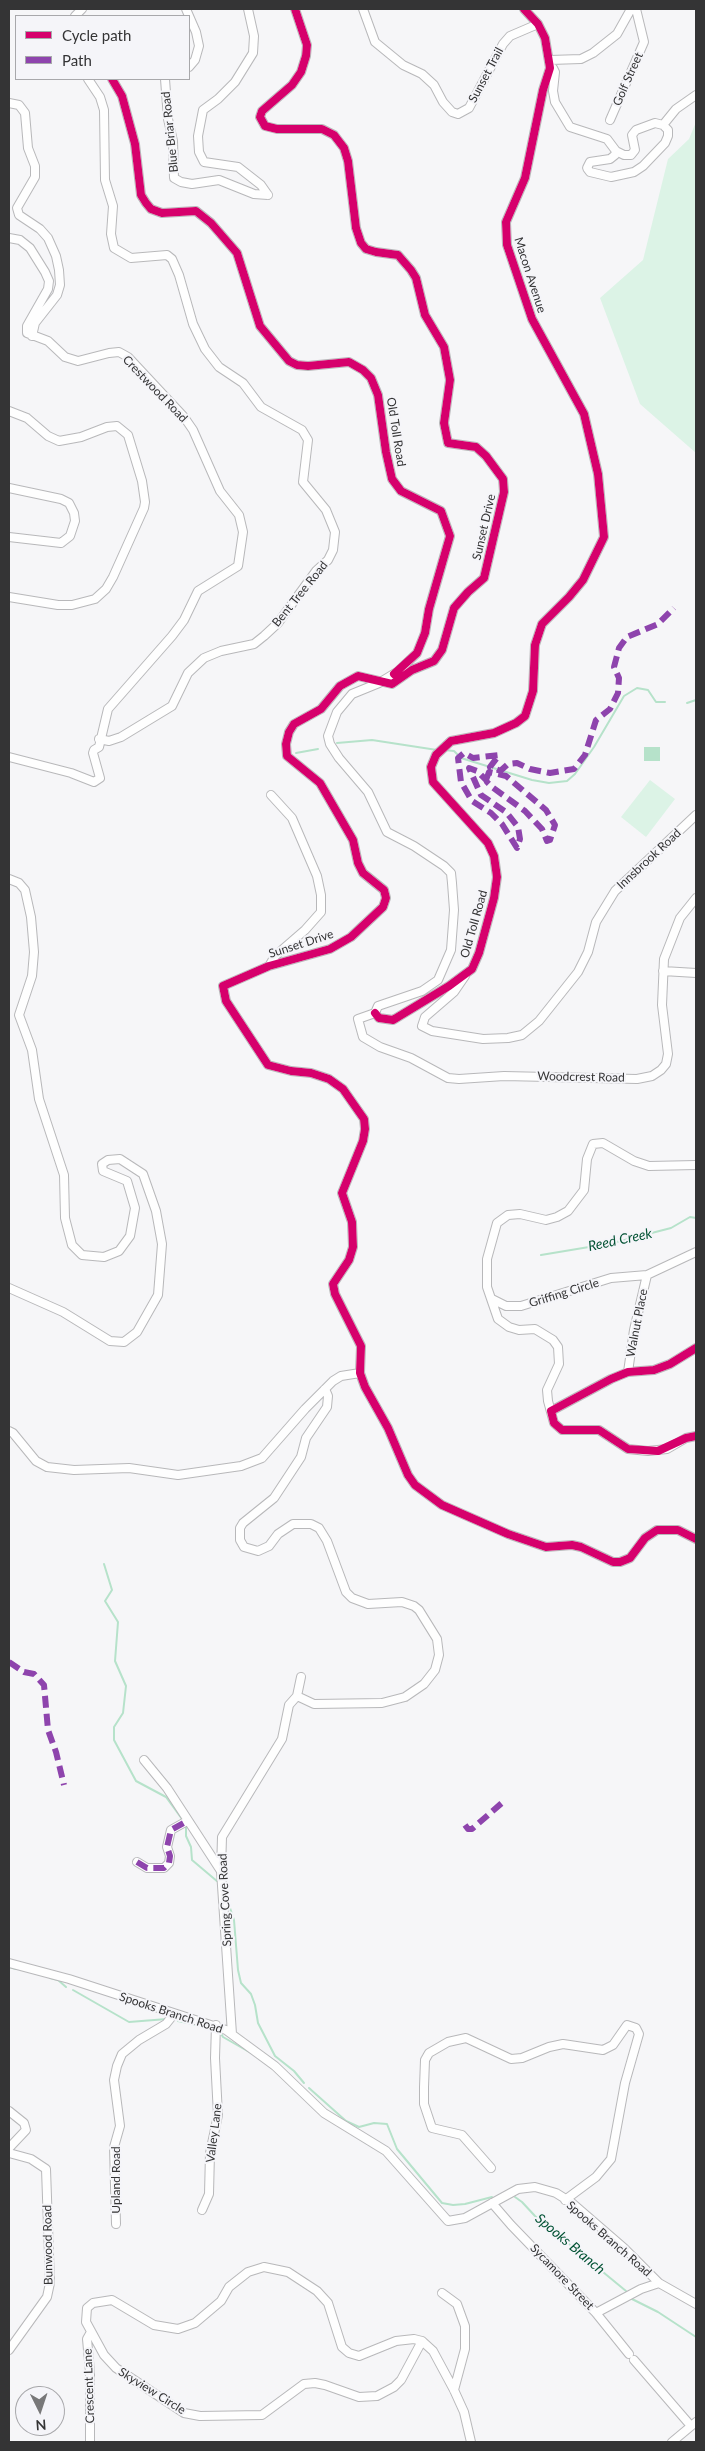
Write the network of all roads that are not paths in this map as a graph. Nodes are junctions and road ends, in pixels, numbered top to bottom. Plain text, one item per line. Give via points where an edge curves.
1 (248, 9) edge
2 (295, 9) edge
3 (364, 9) edge
4 (524, 9) edge
5 (631, 9) edge
6 (636, 9) edge
7 (190, 18) edge
8 (538, 24) junction
9 (550, 64) junction
10 (190, 66) edge
11 (89, 80) edge
12 (113, 80) edge
13 (165, 80) edge
14 (696, 95) edge
15 (9, 103) edge
16 (610, 120) dead end
17 (663, 125) junction
18 (616, 150) junction
19 (9, 238) edge
20 (32, 336) junction
21 (9, 411) edge
22 (9, 488) edge
23 (9, 537) edge
24 (599, 548) joint
25 (9, 597) edge
26 (379, 683) junction
27 (99, 739) junction
28 (9, 758) edge
29 (272, 795) dead end
30 (696, 815) edge
31 (9, 879) edge
32 (696, 898) edge
33 (269, 966) junction
34 (663, 971) junction
35 (468, 972) junction
36 (696, 973) edge
37 (375, 1013) junction
38 (696, 1165) edge
39 (696, 1252) edge
40 (647, 1275) junction
41 (9, 1288) edge
42 (492, 1299) junction
43 (696, 1348) edge
44 (628, 1372) junction
45 (360, 1373) junction
46 (325, 1389) junction
47 (551, 1410) junction
48 (9, 1431) edge
49 (696, 1436) edge
50 (696, 1538) edge
51 (301, 1677) dead end
52 (297, 1696) junction
53 (144, 1760) dead end
54 (187, 1821) junction
55 (137, 1862) dead end
56 (221, 1871) junction
57 (9, 1964) edge
58 (174, 2014) junction
59 (216, 2025) junction
60 (232, 2034) junction
61 (9, 2111) edge
62 (9, 2148) edge
63 (9, 2153) edge
64 (491, 2168) dead end
65 (565, 2200) junction
66 (492, 2203) junction
67 (202, 2210) dead end
68 (116, 2224) dead end
69 (659, 2283) junction
70 (442, 2293) dead end
71 (696, 2304) edge
72 (596, 2313) junction
73 (90, 2332) junction
74 (422, 2342) junction
75 (9, 2350) edge
76 (454, 2390) junction
77 (694, 2424) edge
78 (90, 2442) edge
79 (471, 2442) edge
80 (672, 2442) edge

1 - 13 street, Blue Briar Road via 254,36 253,53 234,82 203,110 198,136 199,152 204,162 238,167 261,185 268,195 254,194 219,180 192,184 174,178
2 - 26 street, Sunset Drive via 307,45 302,72 262,111 260,117 266,126 322,129 334,135 344,148 361,243 366,249 398,255 411,270 425,315 444,347 450,380 444,423 448,443 476,447 494,464 503,479 504,492 484,578 454,608 442,650 434,661 412,670 392,684
3 - 8 street, Sunset Trail via 375,42 403,65 422,74 434,85 452,112 458,114 469,108 510,36
4 - 8 street
5 - 9 street via 617,34 593,53
6 - 16 street, Golf Street via 644,42
7 - 10 street via 199,46
8 - 9 street via 545,38
9 - 18 street via 555,72 555,102 570,127 607,139
9 - 24 street, Macon Avenue via 525,178 506,222 506,245 532,319 584,414 598,474 604,528
11 - 27 street, Bent Tree Road via 104,110 105,180 114,206 111,234 114,248 131,258 167,255 172,259 193,324 205,349 219,367 243,383 261,407 302,430 308,440 303,482 326,510 336,532 328,560 264,636 254,644 204,658 188,673 172,706 121,737 109,741
12 - 26 street, Old Toll Road via 122,96 135,144 140,189 146,203 162,213 196,211 215,228 237,253 260,326 289,361 308,366 349,362 371,378 378,395 392,479 401,491 441,510 450,536 425,633 417,653 397,672
14 - 17 street via 676,109
15 - 20 street via 25,113 28,148 35,166 35,177 17,208 19,215 48,238 59,270 57,296 36,324
17 - 18 street via 655,123 636,130 632,134 635,150 631,155
17 - 18 street via 668,130 665,143 634,172 611,177 590,172 587,168 590,162 610,159
19 - 20 street via 20,240 30,248 49,281 48,289 26,326 27,333
20 - 27 street, Crestwood Road via 48,341 65,357 78,361 119,352 128,357 193,430 220,491 242,522 238,566 198,591 172,636 108,709
21 - 25 street via 27,418 59,441 117,426 128,435 142,481 144,502 106,589 95,599 58,605
22 - 23 street via 61,499 69,503 75,521 70,536 61,543
24 - 35 street, Old Toll Road via 574,591 542,624 535,645 532,691 525,716 494,732 451,741 436,755 431,767 433,782 488,843 494,856 494,898 478,953
26 - 33 street, Sunset Drive via 358,676 340,686 321,708 294,724 286,744 287,756 320,783 343,821 353,840 363,873 384,890 383,908 350,938 330,949
26 - 37 street, Old Toll Road via 352,694 343,704 328,736 330,744 368,792 387,832 414,846 451,873 454,910 451,950 438,980 422,991 378,1006
27 - 28 street, Crestwood Road via 93,757 100,778 94,782
29 - 33 street via 292,818 318,876 321,912 275,956
30 - 35 street, Innsbrook Road via 615,891 596,922 588,952 578,972 539,1021 522,1035 483,1039 432,1031 422,1026 425,1018 454,992
31 - 41 street via 19,882 25,890 31,917 32,976 19,1015 32,1050 39,1099 64,1175 65,1218 72,1245 82,1255 104,1257 119,1251 130,1236 135,1208 126,1181 103,1171 102,1164 120,1159 143,1174 156,1211 162,1244 158,1294 137,1332 124,1342 110,1341 64,1312
32 - 34 street, Woodcrest Road via 673,932
33 - 45 street, Sunset Drive via 223,986 226,1000 258,1053 268,1065 329,1079 343,1089 364,1119 363,1141 342,1193 352,1222 353,1247 334,1284 335,1294 361,1346
34 - 36 street
34 - 37 street, Woodcrest Road via 666,1064 652,1076 638,1079 448,1078 418,1061 363,1038 358,1019
35 - 37 street, Old Toll Road via 393,1020 379,1018
38 - 42 street via 649,1166 603,1143 594,1144 587,1159 584,1190 568,1211 546,1220 520,1214 508,1215 497,1223 487,1259 487,1287
39 - 40 street
40 - 42 street, Griffing Circle via 611,1278 521,1306 506,1306
40 - 44 street, Walnut Place
42 - 47 street via 498,1319 519,1330 536,1329 554,1340 558,1347 559,1364 547,1390
43 - 44 street via 654,1370
44 - 47 street
45 - 46 street via 341,1376
45 - 50 street via 408,1475 423,1493 442,1506 524,1540 546,1546 581,1547 613,1562 630,1558 645,1538 657,1530 678,1530
46 - 48 street via 262,1458 241,1466 178,1475 129,1468 74,1470 48,1467 36,1462
46 - 52 street via 327,1407 306,1438 301,1457 274,1498 243,1522 240,1540 244,1547 258,1551 269,1546 278,1534 293,1524 311,1524 318,1528 327,1541 346,1592 368,1604 402,1602 414,1606 437,1639 439,1655 435,1670 424,1684 395,1700 321,1705
47 - 49 street via 554,1424 562,1430 599,1430 628,1450 658,1451
51 - 52 street, Spring Cove Road
52 - 56 street, Spring Cove Road via 289,1705 282,1739 222,1837
53 - 54 street via 167,1788
54 - 55 street via 171,1830 167,1847 170,1856 164,1868 147,1868
54 - 56 street
56 - 60 street, Spring Cove Road
57 - 58 street, Spooks Branch Road via 70,1979
58 - 59 street, Spooks Branch Road
58 - 68 street, Upland Road via 166,2024 122,2054 117,2066 114,2080 120,2126 114,2147
59 - 60 street, Spooks Branch Road
59 - 67 street, Valley Lane via 218,2115 210,2154 209,2194
60 - 66 street, Spooks Branch Road via 275,2066 324,2113 386,2151 448,2221 465,2218
61 - 62 street via 24,2123 26,2130
63 - 75 street, Bunwood Road via 31,2159 46,2169 50,2283 48,2297
64 - 65 street via 462,2134 432,2128 424,2104 429,2052 448,2042 466,2038 511,2058 522,2058 563,2044 603,2050 613,2045 627,2025 636,2028 639,2034 624,2083 612,2159 596,2177
65 - 66 street, Spooks Branch Road via 556,2193 535,2187 518,2190
65 - 69 street, Spooks Branch Road via 624,2248
66 - 72 street, Sycamore Street
69 - 71 street, Spooks Branch Road
69 - 72 street via 640,2289
70 - 76 street via 457,2304 465,2326 465,2350
72 - 77 street, Sycamore Street
73 - 74 street, Skyview Circle via 116,2368 184,2413 212,2417 262,2415 304,2384 315,2383 359,2397 377,2396 400,2380
73 - 74 street, Skyview Circle via 86,2322 87,2308 106,2300 120,2303 154,2325 178,2329 195,2323 221,2301 229,2287 248,2272 264,2267 288,2272 317,2291 328,2303 342,2347 349,2353 359,2356 396,2341 414,2339
73 - 78 street, Crescent Lane via 87,2342
74 - 76 street via 433,2350
76 - 79 street via 464,2412
77 - 80 street

